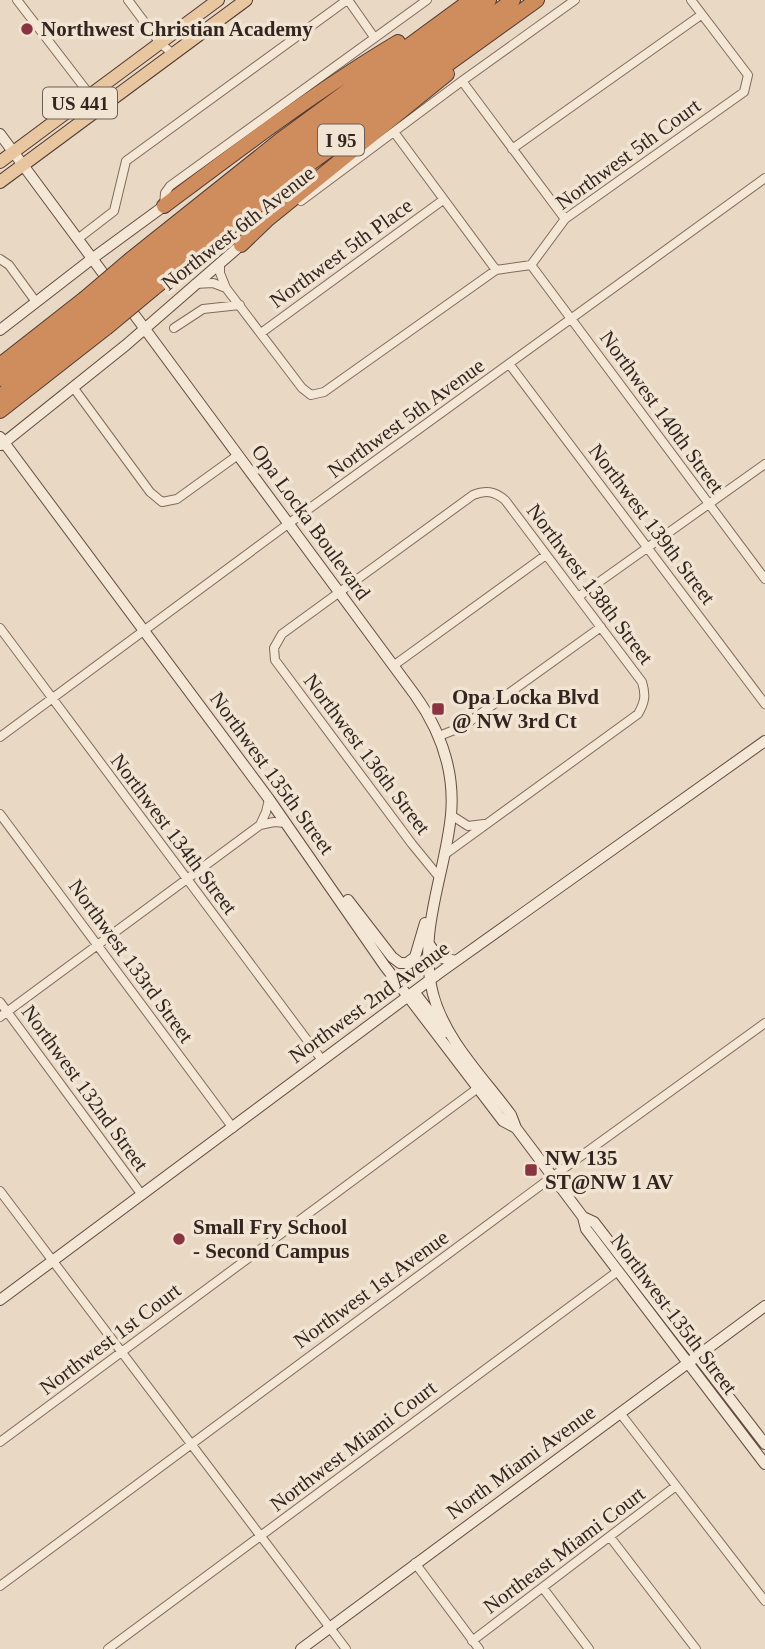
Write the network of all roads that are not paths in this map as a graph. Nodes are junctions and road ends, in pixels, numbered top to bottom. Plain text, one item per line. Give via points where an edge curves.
1 (18, 0) edge
2 (128, 0) edge
3 (218, 0) edge
4 (348, 0) edge
5 (427, 0) edge
6 (470, 0) edge
7 (489, 0) edge
8 (513, 0) edge
9 (537, 0) edge
10 (575, 0) edge
11 (691, 0) edge
12 (242, 1) edge
13 (701, 15) junction
14 (374, 37) junction
15 (160, 43) junction
16 (173, 54) junction
17 (462, 81) junction
18 (90, 95) junction
19 (100, 108) junction
20 (394, 132) junction
21 (0, 134) edge
22 (512, 149) junction
23 (13, 152) junction
24 (0, 162) edge
25 (24, 164) junction
26 (765, 178) edge
27 (0, 182) edge
28 (443, 200) junction
29 (164, 206) junction
30 (565, 219) junction
31 (79, 238) junction
32 (241, 245) junction
33 (93, 257) junction
34 (0, 259) edge
35 (220, 263) junction
36 (531, 265) junction
37 (496, 270) junction
38 (142, 274) junction
39 (195, 284) junction
40 (226, 288) junction
41 (36, 302) junction
42 (240, 304) junction
43 (95, 314) junction
44 (572, 320) junction
45 (145, 328) junction
46 (174, 328) dead end
47 (0, 330) edge
48 (261, 333) junction
49 (0, 365) edge
50 (510, 365) junction
51 (73, 387) junction
52 (5, 392) edge
53 (0, 411) edge
54 (1, 442) edge
55 (238, 455) junction
56 (765, 464) edge
57 (709, 505) junction
58 (288, 524) junction
59 (647, 547) junction
60 (547, 555) junction
61 (765, 579) edge
62 (339, 592) junction
63 (578, 597) junction
64 (601, 627) junction
65 (0, 628) edge
66 (143, 630) junction
67 (393, 666) junction
68 (52, 699) junction
69 (765, 704) edge
70 (439, 736) junction
71 (0, 737) edge
72 (765, 741) edge
73 (269, 799) junction
74 (0, 814) edge
75 (451, 815) junction
76 (286, 823) junction
77 (484, 824) junction
78 (260, 825) junction
79 (444, 855) junction
80 (439, 877) junction
81 (187, 879) junction
82 (330, 885) junction
83 (432, 906) junction
84 (428, 943) junction
85 (97, 944) junction
86 (457, 961) junction
87 (431, 981) junction
88 (412, 995) junction
89 (0, 1002) edge
90 (4, 1015) edge
91 (765, 1023) edge
92 (454, 1039) junction
93 (322, 1060) junction
94 (478, 1088) junction
95 (233, 1128) junction
96 (516, 1128) junction
97 (552, 1177) junction
98 (0, 1191) edge
99 (142, 1195) junction
100 (583, 1217) junction
101 (52, 1261) junction
102 (618, 1271) junction
103 (0, 1300) edge
104 (656, 1301) junction
105 (765, 1306) edge
106 (121, 1352) junction
107 (698, 1356) junction
108 (688, 1364) junction
109 (620, 1413) junction
110 (0, 1442) edge
111 (191, 1444) junction
112 (765, 1444) edge
113 (765, 1464) edge
114 (676, 1486) junction
115 (261, 1536) junction
116 (610, 1537) junction
117 (415, 1563) junction
118 (0, 1586) edge
119 (543, 1588) junction
120 (765, 1601) edge
121 (330, 1627) junction
122 (472, 1641) junction
123 (108, 1649) edge
124 (301, 1649) edge
125 (346, 1649) edge
126 (479, 1649) edge
127 (589, 1649) edge
128 (696, 1649) edge

1 - 18 street
2 - 15 street
3 - 15 main road, US 441
4 - 14 street
4 - 31 street via 126,161 114,211
5 - 14 street
6 - 29 highway via 346,73
6 - 38 highway, I 95 via 279,141
7 - 38 highway via 325,121
8 - 38 highway
9 - 32 highway
9 - 38 highway, I 95 via 308,164
10 - 17 street, Northwest 6th Avenue
11 - 13 street
12 - 16 main road, US 441
13 - 22 street
13 - 30 street, Northwest 5th Court via 748,75 744,92
14 - 29 street via 170,187
15 - 16 street
15 - 18 main road, US 441
16 - 19 main road, US 441
17 - 20 street, Northwest 6th Avenue
17 - 22 street
18 - 19 street
18 - 23 main road, US 441
19 - 25 main road, US 441
20 - 28 street
20 - 32 street, Northwest 6th Avenue
21 - 23 main road, Opa Locka Boulevard
22 - 30 street
23 - 24 main road, US 441
23 - 25 main road, Opa Locka Boulevard
25 - 27 main road, US 441
25 - 31 main road, Opa Locka Boulevard
26 - 44 street, Northwest 5th Avenue
28 - 37 street
28 - 48 street, Northwest 5th Place
29 - 33 main road
30 - 36 street, Northwest 5th Court
31 - 33 main road, Opa Locka Boulevard
32 - 35 main road, Northwest 6th Avenue
33 - 41 main road
33 - 45 main road, Opa Locka Boulevard
34 - 41 street
35 - 39 main road, Northwest 6th Avenue
35 - 40 street
36 - 37 street
36 - 44 street, Northwest 140th Street
37 - 48 street via 317,395 302,388
38 - 43 highway, I 95, bridge
38 - 43 highway, I 95, bridge
39 - 40 street
39 - 45 main road, Northwest 6th Avenue
40 - 42 street
41 - 47 main road
42 - 46 street via 203,309
42 - 48 street
43 - 49 highway, I 95
43 - 52 highway, I 95
43 - 52 highway
44 - 50 street, Northwest 5th Avenue
44 - 57 street, Northwest 140th Street
45 - 51 main road, Northwest 6th Avenue
45 - 55 main road, Opa Locka Boulevard
50 - 58 street, Northwest 5th Avenue
50 - 59 street, Northwest 139th Street
51 - 54 main road, Northwest 6th Avenue
51 - 55 street via 158,500 166,503 180,498
52 - 53 highway, I 95
54 - 66 main road, Northwest 135th Street
55 - 58 main road, Opa Locka Boulevard
56 - 57 street
57 - 59 street
57 - 61 street, Northwest 140th Street
58 - 62 main road, Opa Locka Boulevard
58 - 66 street, Northwest 5th Avenue
59 - 63 street
59 - 69 street, Northwest 139th Street
60 - 62 street, Northwest 138th Street via 505,499 487,491 473,495
60 - 63 street, Northwest 138th Street
60 - 67 street
62 - 67 main road, Opa Locka Boulevard
62 - 80 street, Northwest 136th Street via 282,634 274,648 275,660
63 - 64 street, Northwest 138th Street
64 - 70 street via 462,727
64 - 77 street, Northwest 138th Street via 642,682 645,694 638,714
65 - 68 street, Northwest 134th Street
66 - 68 street, Northwest 5th Avenue
66 - 73 main road, Northwest 135th Street
67 - 70 main road, Opa Locka Boulevard
68 - 71 street, Northwest 5th Avenue
68 - 81 street, Northwest 134th Street
70 - 75 main road, Opa Locka Boulevard via 450,775
72 - 86 main road, Northwest 2nd Avenue
73 - 76 main road, Northwest 135th Street
73 - 78 street
74 - 85 street, Northwest 133rd Street
75 - 77 street via 468,827
75 - 79 main road, Opa Locka Boulevard
76 - 78 street
76 - 82 main road, Northwest 135th Street
77 - 79 street
78 - 81 street
79 - 80 main road, Opa Locka Boulevard
80 - 83 main road, Opa Locka Boulevard
81 - 85 street
81 - 93 street, Northwest 134th Street
82 - 83 main road via 350,901 400,963 416,955
82 - 88 main road, Northwest 135th Street
83 - 84 main road, Opa Locka Boulevard
84 - 86 main road via 438,957
84 - 87 main road, Opa Locka Boulevard
85 - 90 street
85 - 95 street, Northwest 133rd Street
86 - 87 main road, Northwest 2nd Avenue
87 - 88 main road, Northwest 2nd Avenue
87 - 92 main road, Northwest 135th Street via 437,1006
88 - 92 main road
88 - 93 main road, Northwest 2nd Avenue
88 - 94 main road, Northwest 135th Street
89 - 90 street, Northwest 132nd Street
90 - 99 street, Northwest 132nd Street
91 - 97 street, Northwest 1st Avenue
92 - 96 main road, Northwest 135th Street
93 - 95 main road, Northwest 2nd Avenue
94 - 96 main road, Northwest 135th Street via 503,1121
94 - 106 street, Northwest 1st Court
95 - 99 main road, Northwest 2nd Avenue
96 - 97 main road, Northwest 135th Street
97 - 100 main road, Northwest 135th Street
97 - 111 street, Northwest 1st Avenue
98 - 101 street
99 - 101 main road, Northwest 2nd Avenue
100 - 102 main road, Northwest 135th Street via 586,1229
100 - 104 main road, Northwest 135th Street via 594,1222
101 - 103 main road, Northwest 2nd Avenue
101 - 106 street
102 - 104 main road via 625,1271 644,1296
102 - 108 main road, Northwest 135th Street
102 - 115 street, Northwest Miami Court
104 - 107 main road, Northwest 135th Street
105 - 107 main road, North Miami Avenue
106 - 110 street, Northwest 1st Court
106 - 111 street
107 - 108 main road, North Miami Avenue
107 - 112 main road, Northwest 135th Street
108 - 109 main road, North Miami Avenue
108 - 113 main road, Northwest 135th Street
109 - 114 street
109 - 117 main road, North Miami Avenue
111 - 115 street
111 - 118 street, Northwest 1st Avenue
114 - 116 street, Northeast Miami Court
114 - 120 street
115 - 121 street
115 - 123 street, Northwest Miami Court
116 - 119 street, Northeast Miami Court
116 - 128 street
117 - 121 main road, North Miami Avenue
117 - 122 street
119 - 122 street, Northeast Miami Court
119 - 127 street
121 - 124 main road, North Miami Avenue
121 - 125 street
122 - 126 street

